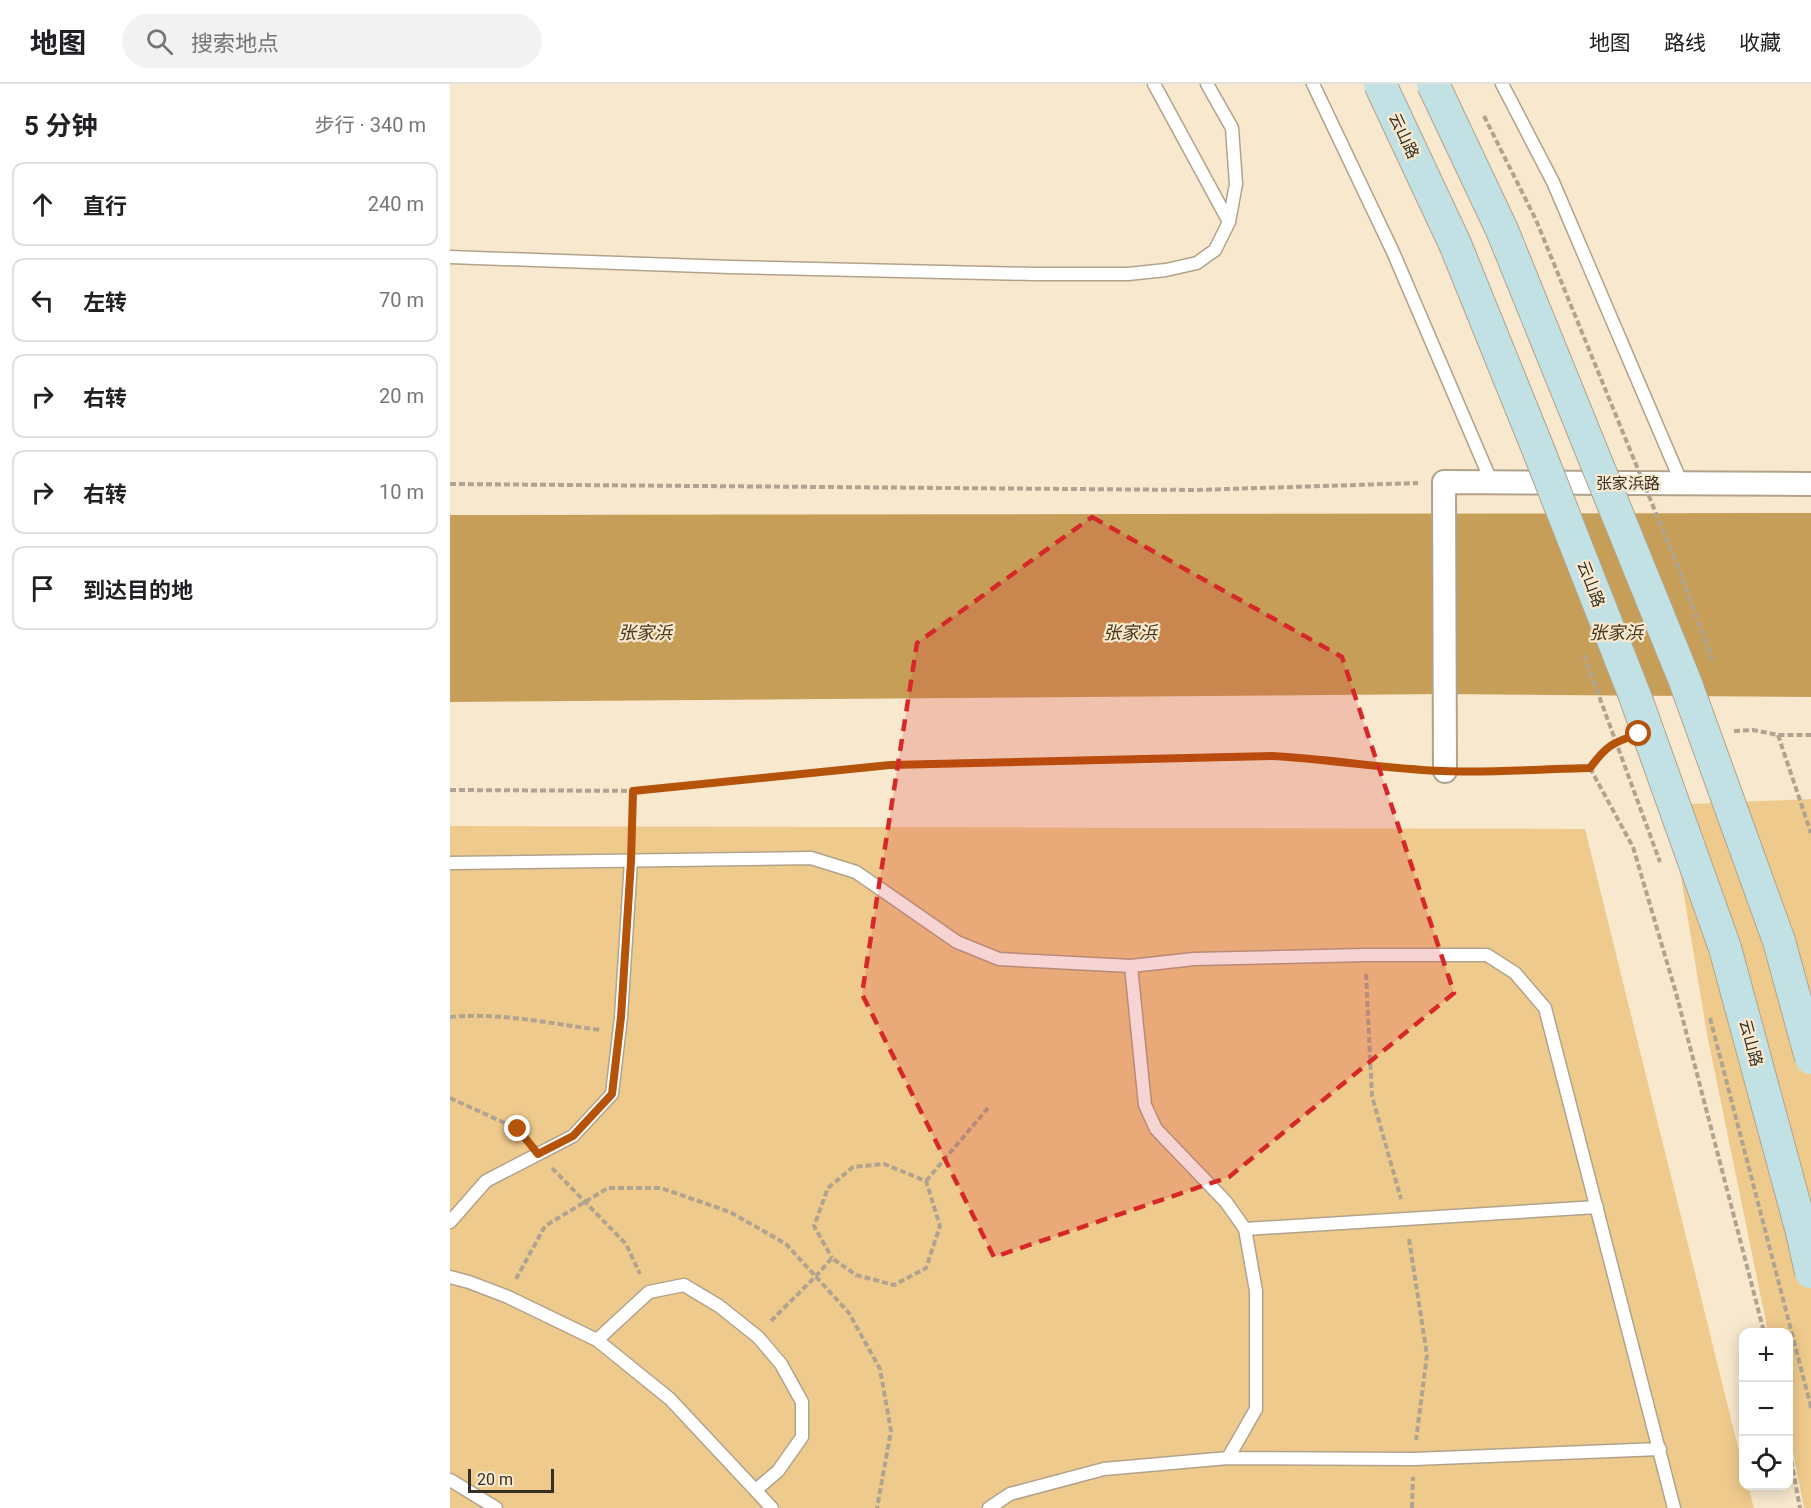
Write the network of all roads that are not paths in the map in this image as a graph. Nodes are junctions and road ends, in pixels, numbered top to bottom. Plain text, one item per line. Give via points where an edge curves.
1 (1154, 84) edge
2 (1207, 84) edge
3 (1313, 84) edge
4 (1380, 84) edge
5 (1433, 84) edge
6 (1502, 84) edge
7 (1229, 222) junction
8 (450, 257) edge
9 (1492, 483) junction
10 (1682, 484) junction
11 (1811, 484) edge
12 (1445, 771) road end
13 (631, 861) junction
14 (450, 863) edge
15 (1131, 966) junction
16 (1811, 1058) edge
17 (1597, 1207) junction
18 (450, 1222) edge
19 (1245, 1229) junction
20 (1811, 1272) edge
21 (450, 1277) edge
22 (597, 1340) junction
23 (1660, 1449) junction
24 (1228, 1458) junction
25 (450, 1480) edge
26 (757, 1489) junction
27 (496, 1508) edge
28 (772, 1508) edge
29 (989, 1508) edge
30 (1674, 1508) edge

1 - 7 lane
2 - 7 lane via 1232,128 1236,184
3 - 9 lane via 1393,252
4 - 20 main road, 云山路, bridge via 1455,244 1639,707 1725,948
5 - 16 main road, bridge via 1502,230 1685,681 1779,941
6 - 10 lane via 1553,183
7 - 8 lane via 1215,250 1197,263 1128,274
9 - 10 street, 张家浜路
9 - 12 street, 张家浜路 via 1444,482
10 - 11 street, 张家浜路
13 - 14 lane
13 - 15 lane via 811,858 856,872 957,942 999,959
13 - 18 lane via 612,1094 573,1136 486,1181
15 - 17 lane via 1194,959 1488,955 1515,973 1545,1008
15 - 19 lane via 1145,1105 1156,1129 1226,1202
17 - 19 lane
17 - 23 lane
19 - 24 lane via 1256,1291 1256,1409
21 - 22 lane via 508,1297
22 - 26 lane via 670,1399
22 - 26 lane via 649,1292 684,1285 758,1337 781,1364 802,1402 802,1437 778,1471
23 - 24 lane via 1414,1459
23 - 30 lane
24 - 29 lane via 1104,1469 1010,1494
25 - 27 lane
26 - 28 lane

